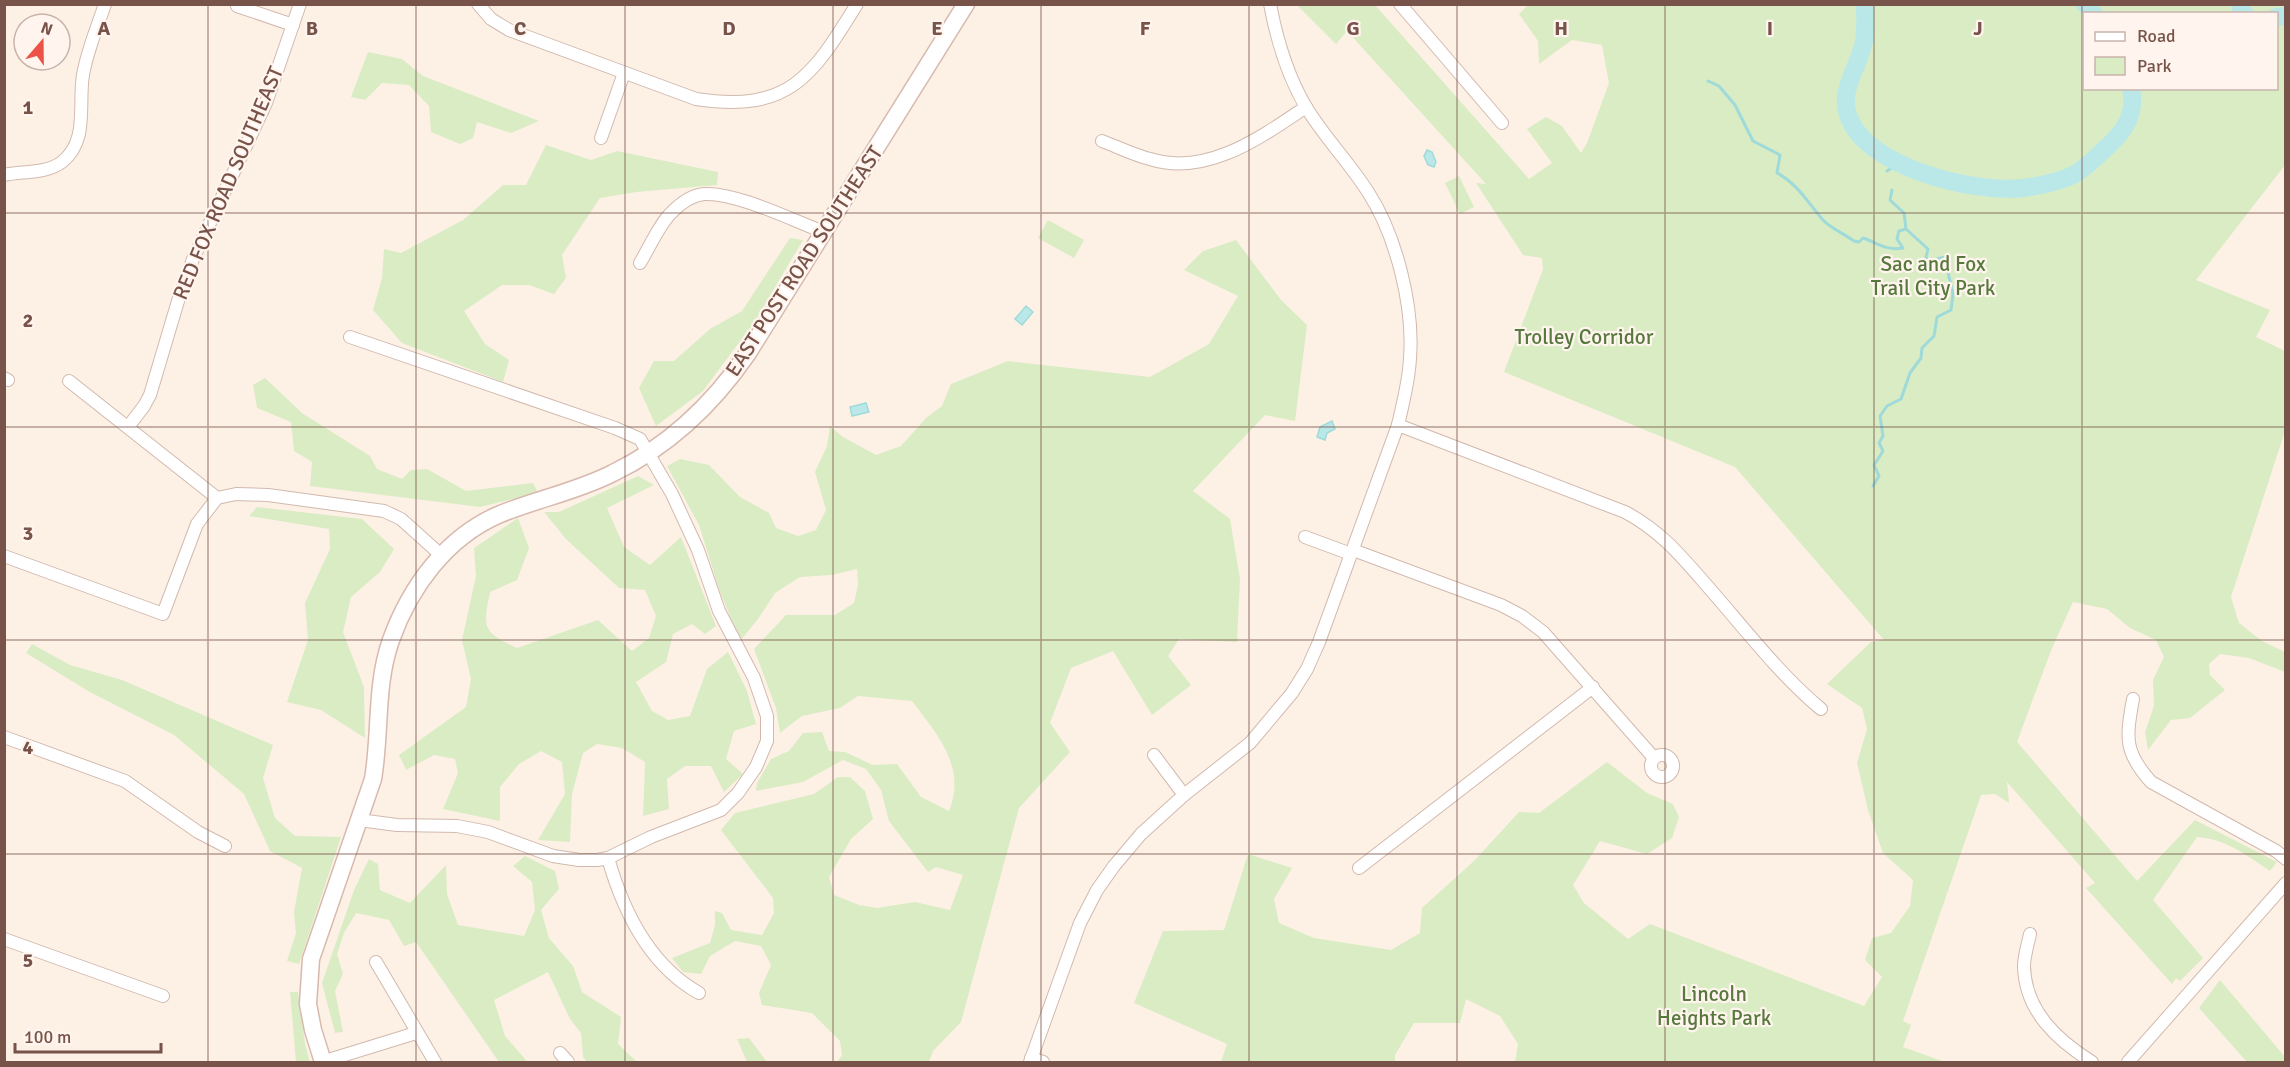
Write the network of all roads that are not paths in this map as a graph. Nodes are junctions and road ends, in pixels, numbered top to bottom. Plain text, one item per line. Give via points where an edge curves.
1 (105, 4) edge
2 (300, 4) edge
3 (477, 4) edge
4 (857, 4) edge
5 (966, 4) edge
6 (1270, 4) edge
7 (1400, 4) edge
8 (237, 6) edge
9 (293, 25) junction
10 (624, 73) junction
11 (1306, 107) junction
12 (1502, 123) dead end
13 (601, 138) dead end
14 (1102, 141) dead end
15 (4, 176) edge
16 (824, 232) junction
17 (640, 263) dead end
18 (350, 337) dead end
19 (69, 381) dead end
20 (1398, 425) junction
21 (128, 427) junction
22 (647, 454) junction
23 (217, 498) junction
24 (1305, 537) dead end
25 (1352, 552) junction
26 (441, 555) junction
27 (4, 556) edge
28 (1593, 687) junction
29 (2133, 699) dead end
30 (1821, 709) dead end
31 (4, 737) edge
32 (1154, 755) dead end
33 (1654, 758) dead end
34 (1184, 795) junction
35 (359, 820) junction
36 (225, 846) dead end
37 (608, 858) junction
38 (2286, 859) edge
39 (1359, 868) dead end
40 (2286, 883) edge
41 (2030, 934) dead end
42 (4, 939) edge
43 (376, 962) dead end
44 (699, 993) dead end
45 (163, 996) dead end
46 (416, 1033) junction
47 (1035, 1061) edge
48 (323, 1062) edge
49 (435, 1062) edge
50 (2092, 1062) edge
51 (2128, 1062) edge

1 - 15 street via 87,55 80,131 72,151 61,163 43,171
2 - 9 street, RED FOX ROAD SOUTHEAST
3 - 10 street via 491,20 508,30
4 - 10 street via 819,63 800,82 754,101 725,104 696,99
5 - 16 main road, EAST POST ROAD SOUTHEAST
6 - 11 street via 1278,44
7 - 12 street
8 - 9 street
9 - 21 street, RED FOX ROAD SOUTHEAST via 266,103 193,260 150,395
10 - 13 street
11 - 14 street via 1239,148 1213,159 1184,163 1152,160
11 - 20 street via 1369,193 1397,258 1405,290 1411,356
16 - 17 street via 740,200 702,194 670,214
16 - 22 main road, EAST POST ROAD SOUTHEAST via 725,385 698,414
18 - 22 street via 615,428 640,440
19 - 21 street
20 - 25 street
20 - 30 street via 1646,523 1677,551 1796,689
21 - 23 street
22 - 26 main road, EAST POST ROAD SOUTHEAST via 579,489 498,515
22 - 37 street via 672,494 698,550 719,611 754,678 767,716 767,741 756,767 721,810
23 - 26 street via 268,495 384,511 401,519
23 - 27 street via 197,524 163,614
24 - 25 street
25 - 28 street via 1522,616 1543,632
25 - 34 street via 1307,669 1292,693 1250,743
26 - 35 main road, EAST POST ROAD SOUTHEAST via 400,616 384,663 377,755
28 - 33 street
28 - 39 street
29 - 38 street via 2128,747 2138,768 2151,782
31 - 36 street via 125,781
32 - 34 street
34 - 47 street via 1141,834 1098,890 1080,922
35 - 37 street via 457,826 488,832 553,856 579,860
35 - 48 main road, EAST POST ROAD SOUTHEAST via 311,959 308,1004
37 - 44 street via 618,891 650,948 682,984
40 - 51 street
41 - 50 street via 2024,965 2029,998 2044,1023
42 - 45 street
43 - 46 street
46 - 48 street
46 - 49 street

